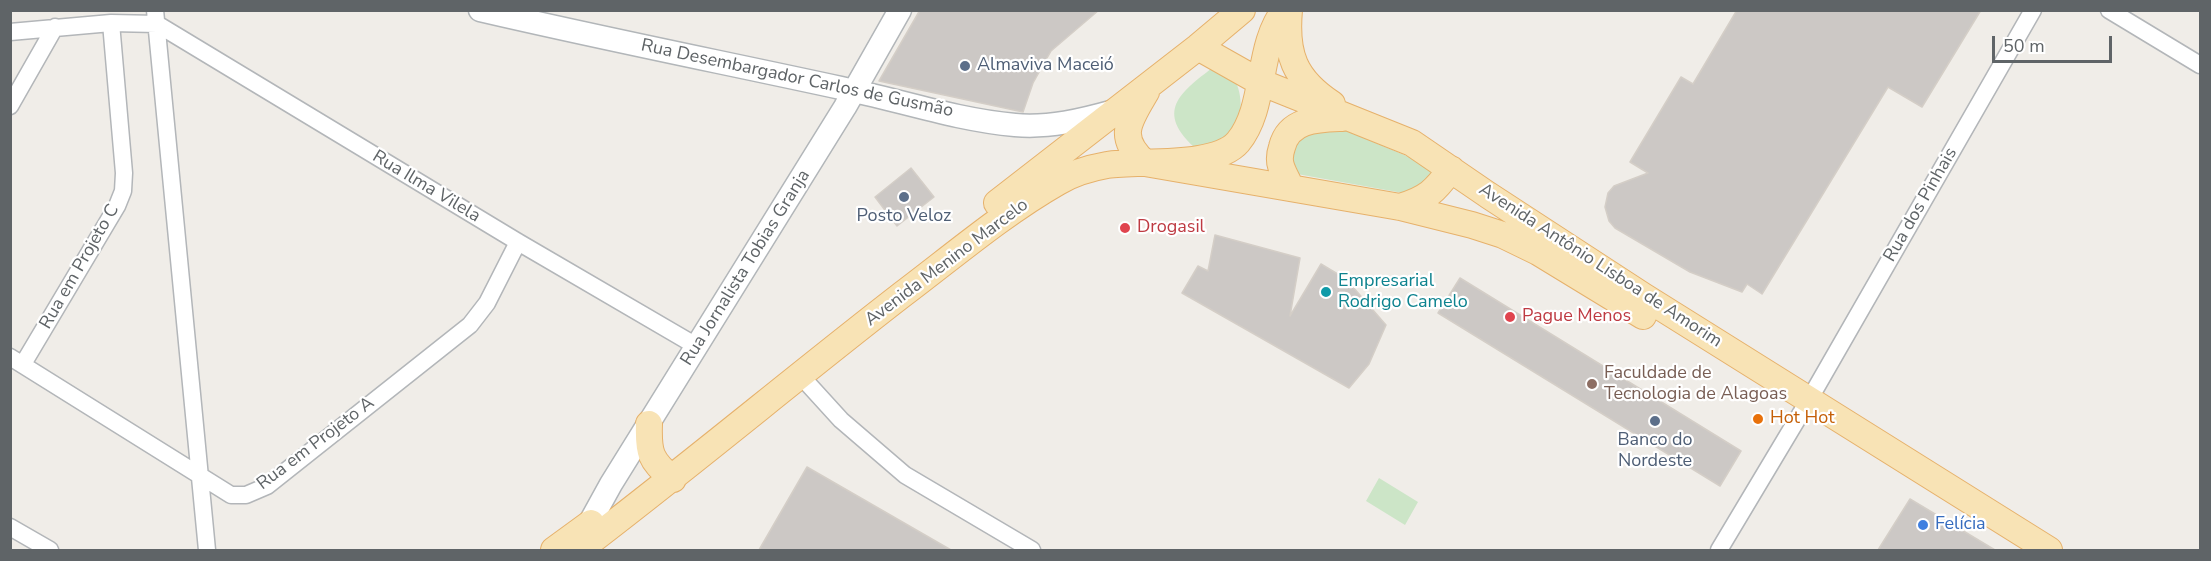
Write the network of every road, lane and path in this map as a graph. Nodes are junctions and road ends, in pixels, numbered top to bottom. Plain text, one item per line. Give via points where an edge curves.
1 (480, 10) edge
2 (900, 10) edge
3 (1242, 10) edge
4 (1285, 10) edge
5 (1289, 10) edge
6 (2033, 10) edge
7 (2109, 10) edge
8 (504, 13) edge
9 (156, 17) edge
10 (111, 23) junction
11 (55, 27) junction
12 (10, 32) edge
13 (1198, 47) junction
14 (2200, 65) edge
15 (1260, 82) junction
16 (1150, 84) junction
17 (855, 90) junction
18 (10, 106) edge
19 (1115, 110) junction
20 (1355, 121) junction
21 (1145, 163) junction
22 (1451, 169) junction
23 (1291, 188) junction
24 (1400, 207) junction
25 (518, 242) junction
26 (698, 347) junction
27 (17, 361) edge
28 (800, 375) junction
29 (1805, 406) junction
30 (649, 424) junction
31 (198, 473) junction
32 (667, 474) junction
33 (589, 524) junction
34 (10, 527) edge
35 (50, 550) edge
36 (207, 550) edge
37 (554, 550) edge
38 (579, 550) edge
39 (1032, 550) edge
40 (1719, 550) edge
41 (2019, 550) edge
42 (2049, 550) edge

1 - 8 street, Rua Desembargador Carlos de Gusmão
2 - 17 street, Rua Jornalista Tobias Granja
3 - 13 main road, Avenida Menino Marcelo
4 - 15 main road, Avenida Menino Marcelo via 1274,30
5 - 20 main road via 1287,37 1297,70 1311,87
6 - 29 street, Rua dos Pinhais
7 - 14 street
8 - 17 street, Rua Desembargador Carlos de Gusmão
9 - 10 street
9 - 25 street, Rua Ilma Vilela
9 - 31 street
10 - 11 street
10 - 27 street, Rua em Projeto C via 123,191
11 - 12 street
11 - 18 street
13 - 15 main road, Avenida Antônio Lisboa de Amorim
13 - 16 main road, Avenida Menino Marcelo
15 - 20 main road, Avenida Antônio Lisboa de Amorim
15 - 21 main road, Avenida Menino Marcelo via 1248,125 1238,142 1225,153
16 - 19 main road, Avenida Menino Marcelo
16 - 21 main road via 1128,124 1127,135 1134,153
17 - 19 street, Rua Desembargador Carlos de Gusmão via 1015,125 1077,121
17 - 26 street, Rua Jornalista Tobias Granja
19 - 32 main road, Avenida Menino Marcelo
20 - 22 main road, Avenida Antônio Lisboa de Amorim via 1412,143
20 - 23 main road via 1314,119 1294,128 1284,139 1280,154
21 - 23 main road, Avenida Antônio Lisboa de Amorim
21 - 28 main road, Avenida Menino Marcelo via 1107,165 1059,181 1022,204
22 - 24 main road via 1435,191
22 - 29 main road, Avenida Antônio Lisboa de Amorim
23 - 24 main road, Avenida Antônio Lisboa de Amorim
24 - 29 main road, Avenida Antônio Lisboa de Amorim via 1503,235 1538,252
25 - 26 street, Rua Ilma Vilela
25 - 31 street, Rua em Projeto A via 470,325 267,486 246,495 231,495
26 - 30 street, Rua Jornalista Tobias Granja
27 - 31 street, Rua em Projeto A
28 - 32 main road, Avenida Menino Marcelo
28 - 39 street via 841,420 905,475
29 - 40 street, Rua dos Pinhais
29 - 41 main road, Avenida Antônio Lisboa de Amorim
29 - 42 main road, Avenida Antônio Lisboa de Amorim
30 - 32 main road via 650,453
30 - 33 street, Rua Jornalista Tobias Granja
31 - 36 street
32 - 33 main road, Avenida Menino Marcelo
32 - 38 main road, Avenida Menino Marcelo
33 - 37 main road, Avenida Menino Marcelo
34 - 35 street

